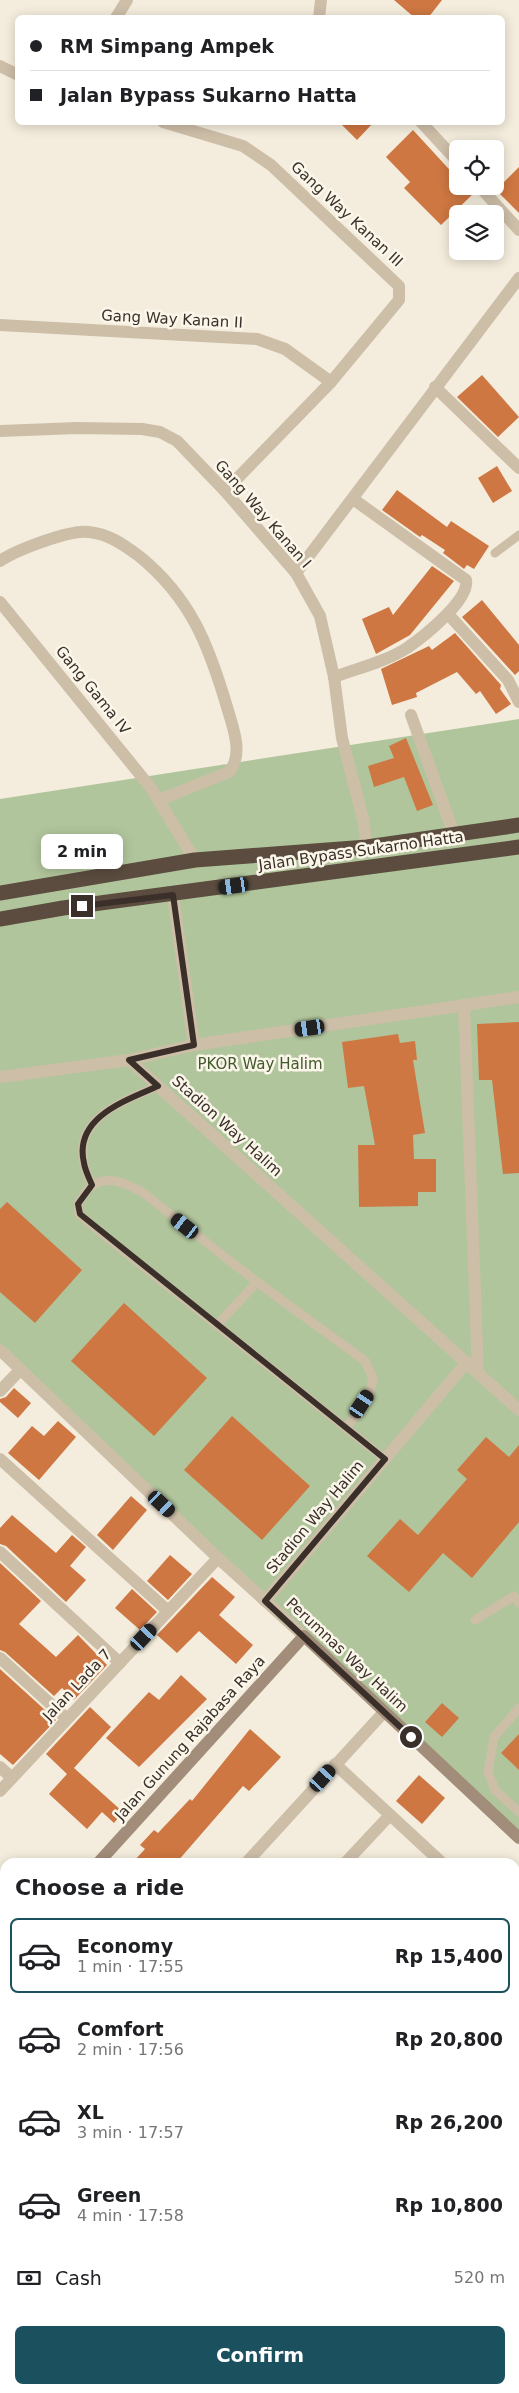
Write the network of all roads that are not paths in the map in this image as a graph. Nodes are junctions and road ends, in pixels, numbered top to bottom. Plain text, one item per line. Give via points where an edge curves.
1 (127, 0) edge
2 (321, 0) edge
3 (118, 15) edge
4 (319, 15) edge
5 (0, 66) edge
6 (15, 74) edge
7 (172, 125) edge
8 (424, 125) edge
9 (449, 152) edge
10 (487, 195) edge
11 (519, 230) edge
12 (519, 278) edge
13 (0, 325) edge
14 (331, 382) junction
15 (435, 388) junction
16 (0, 431) edge
17 (519, 468) edge
18 (225, 491) junction
19 (353, 499) junction
20 (519, 535) edge
21 (495, 553) dead end
22 (0, 561) edge
23 (296, 574) junction
24 (0, 602) edge
25 (448, 614) junction
26 (334, 677) junction
27 (519, 702) edge
28 (411, 715) dead end
29 (159, 800) junction
30 (519, 825) edge
31 (454, 834) junction
32 (367, 846) junction
33 (519, 847) edge
34 (196, 860) junction
35 (0, 893) edge
36 (173, 895) junction
37 (0, 919) edge
38 (519, 997) edge
39 (464, 1005) junction
40 (194, 1045) junction
41 (129, 1060) junction
42 (0, 1077) edge
43 (158, 1086) junction
44 (92, 1185) junction
45 (257, 1282) junction
46 (217, 1325) junction
47 (0, 1350) edge
48 (467, 1362) junction
49 (20, 1370) junction
50 (478, 1372) junction
51 (0, 1391) edge
52 (519, 1410) edge
53 (347, 1428) junction
54 (0, 1458) edge
55 (385, 1459) junction
56 (0, 1552) edge
57 (218, 1558) junction
58 (517, 1597) edge
59 (265, 1601) junction
60 (168, 1611) junction
61 (475, 1620) dead end
62 (304, 1636) junction
63 (0, 1658) edge
64 (120, 1663) junction
65 (519, 1708) edge
66 (384, 1712) junction
67 (67, 1719) junction
68 (336, 1764) junction
69 (0, 1767) edge
70 (12, 1778) junction
71 (0, 1791) edge
72 (519, 1812) edge
73 (390, 1815) junction
74 (519, 1838) edge
75 (103, 1858) edge
76 (251, 1858) edge
77 (350, 1858) edge
78 (437, 1858) edge

1 - 3 street
2 - 4 street
5 - 6 street
7 - 14 street, Gang Way Kanan III via 254,151 399,286 399,300
8 - 9 street
10 - 11 street
12 - 15 street
13 - 14 street, Gang Way Kanan II via 258,339 285,349
14 - 18 street, Gang Way Kanan III
15 - 17 street
15 - 19 street
16 - 18 street, Gang Way Kanan I via 77,428 160,432 177,441
18 - 23 street, Gang Way Kanan I
19 - 23 street
19 - 25 street via 466,580 466,592
20 - 21 lane
22 - 29 street via 41,542 88,531 120,541 170,584 191,613 216,670 235,736 237,757 229,772
23 - 26 street, Gang Way Kanan I via 320,616
24 - 29 street, Gang Gama IV
25 - 26 street via 406,648
25 - 27 street via 508,680
26 - 32 street, Gang Way Kanan I via 342,738
28 - 31 street
29 - 34 street, Gang Gama IV
30 - 31 highway, Jalan Bypass Sukarno Hatta
31 - 32 highway, Jalan Bypass Sukarno Hatta
32 - 34 highway, Jalan Bypass Sukarno Hatta
33 - 36 highway, Jalan Bypass Sukarno Hatta
34 - 35 highway, Jalan Bypass Sukarno Hatta
36 - 37 highway, Jalan Bypass Sukarno Hatta
36 - 40 street
38 - 39 street
39 - 40 street
39 - 50 street
40 - 41 street
41 - 42 street
41 - 43 street, Stadion Way Halim
43 - 44 lane via 110,1108 90,1126 84,1140 83,1161
43 - 48 street, Stadion Way Halim
44 - 45 lane via 110,1180 142,1192
44 - 46 lane via 78,1204 80,1214
45 - 46 lane
45 - 53 lane via 365,1361 373,1378 370,1392
46 - 53 lane
47 - 49 street, Perumnas Way Halim
48 - 50 street, Stadion Way Halim
48 - 55 street, Stadion Way Halim
49 - 51 street
49 - 57 street, Perumnas Way Halim
50 - 52 street, Stadion Way Halim
53 - 55 lane
54 - 60 street
55 - 59 street, Stadion Way Halim
56 - 64 street
57 - 59 street, Perumnas Way Halim
57 - 60 street, Jalan Lada 7
58 - 61 lane
59 - 62 street, Perumnas Way Halim
60 - 64 street, Jalan Lada 7
62 - 66 street, Perumnas Way Halim
62 - 75 street, Jalan Gunung Rajabasa Raya
63 - 67 street
64 - 67 street, Jalan Lada 7
65 - 72 lane via 494,1737 488,1772 495,1790
66 - 68 street
66 - 74 street, Perumnas Way Halim
67 - 70 street, Jalan Lada 7
68 - 73 street
68 - 76 street
69 - 70 street
70 - 71 street, Jalan Lada 7
73 - 77 street
73 - 78 street

